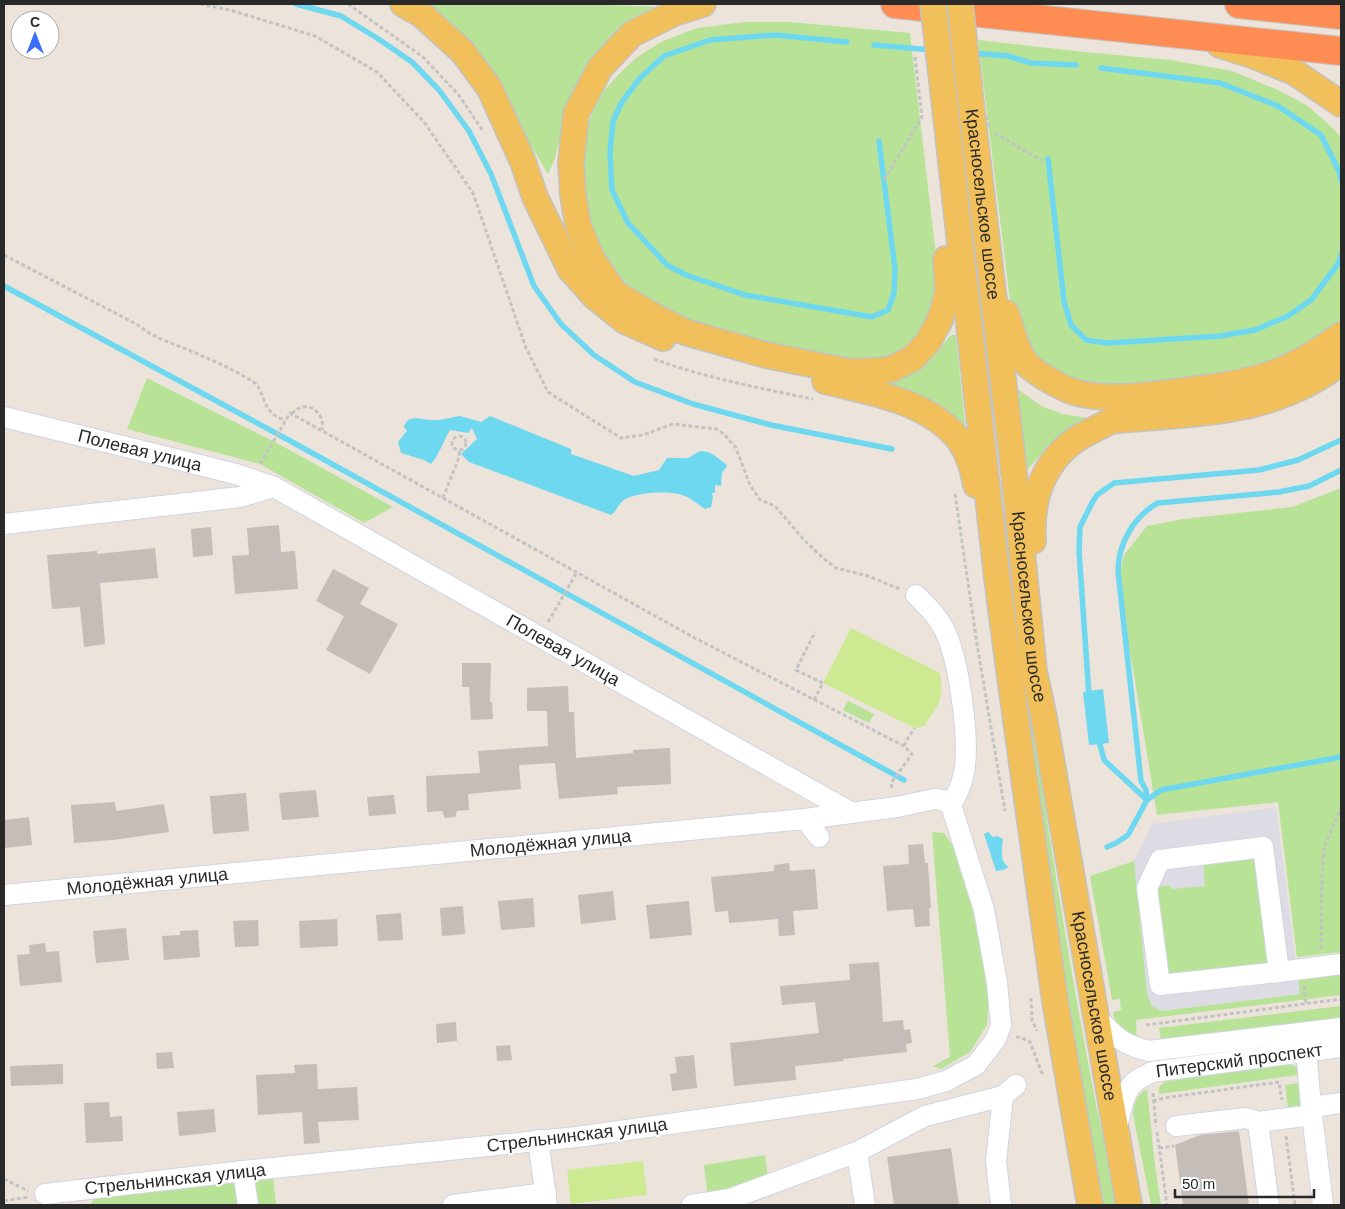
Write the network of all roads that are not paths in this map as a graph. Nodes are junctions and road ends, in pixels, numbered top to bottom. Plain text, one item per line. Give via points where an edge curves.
1 (403, 4) edge
2 (703, 4) edge
3 (895, 4) edge
4 (933, 4) edge
5 (960, 4) edge
6 (1239, 4) edge
7 (1341, 15) edge
8 (1194, 37) junction
9 (1341, 51) edge
10 (1341, 104) edge
11 (948, 137) junction
12 (978, 163) junction
13 (1341, 335) edge
14 (1341, 362) edge
15 (4, 417) edge
16 (274, 487) junction
17 (4, 524) edge
18 (998, 582) junction
19 (916, 595) road end
20 (1044, 718) junction
21 (951, 805) junction
22 (852, 813) junction
23 (805, 819) junction
24 (819, 837) dead end
25 (4, 896) edge
26 (1341, 964) edge
27 (1279, 972) junction
28 (1096, 1017) junction
29 (1341, 1028) edge
30 (1305, 1041) junction
31 (1341, 1047) edge
32 (1341, 1103) edge
33 (1312, 1111) junction
34 (1258, 1122) junction
35 (1115, 1133) junction
36 (1176, 1136) road end
37 (538, 1140) junction
38 (857, 1152) junction
39 (243, 1171) junction
40 (41, 1195) road end
41 (546, 1199) edge
42 (730, 1202) edge
43 (248, 1205) edge
44 (453, 1205) edge
45 (692, 1205) edge
46 (864, 1205) edge
47 (1001, 1205) edge
48 (1090, 1205) edge
49 (1129, 1205) edge
50 (1269, 1205) edge
51 (1323, 1205) edge

1 - 18 main road via 421,14 463,52 490,89 565,261 594,296 626,321 672,341 710,354 877,394 915,407 938,420 956,436 967,455 980,501 987,551
2 - 11 main road via 674,13 632,34 600,68 576,114 570,163 578,226 592,259 615,293 654,317 685,332 766,355 850,372 888,370 912,359 928,342 940,320 948,292 944,238
3 - 8 highway
4 - 11 main road, Красносельское шоссе, bridge
5 - 12 main road, Красносельское шоссе, bridge
6 - 7 highway
8 - 9 highway
8 - 10 main road via 1294,72
11 - 18 main road, Красносельское шоссе
12 - 13 main road via 996,242 1005,311 1021,354 1035,370 1073,391 1101,396 1150,395 1223,386 1269,374 1313,354
12 - 20 main road, Красносельское шоссе via 1034,671
14 - 20 main road via 1303,386 1274,398 1231,409 1110,421 1064,447 1048,468 1037,497 1032,524
15 - 16 street, Полевая улица via 236,474
16 - 17 street, Полевая улица via 240,497
16 - 22 street, Полевая улица
18 - 48 main road, Красносельское шоссе via 1055,1001
19 - 21 street via 936,617 947,636 961,694 966,750 961,786
20 - 28 main road, Красносельское шоссе
21 - 22 street, Молодёжная улица via 934,799
21 - 37 street, Стрельнинская улица via 984,910 1001,1024 996,1039 976,1065 946,1081 904,1091
22 - 23 street, Молодёжная улица
23 - 24 street
23 - 25 street, Молодёжная улица
26 - 27 street
27 - 27 street via 1263,847 1160,860 1147,888 1160,985
28 - 30 street, Питерский проспект via 1126,1044 1149,1051
28 - 35 main road, Красносельское шоссе
29 - 30 street, Питерский проспект
30 - 31 street, Питерский проспект
30 - 33 street
30 - 35 street, Питерский проспект via 1152,1072 1136,1080 1129,1088
32 - 33 street
33 - 34 street
33 - 51 street
34 - 36 street via 1246,1118
34 - 50 street
35 - 49 main road, Красносельское шоссе
37 - 39 street, Стрельнинская улица
37 - 41 street
38 - 42 street
38 - 46 street
38 - 47 street via 925,1116 1009,1090 996,1162
39 - 40 street, Стрельнинская улица
39 - 43 street
41 - 44 street
42 - 45 street

